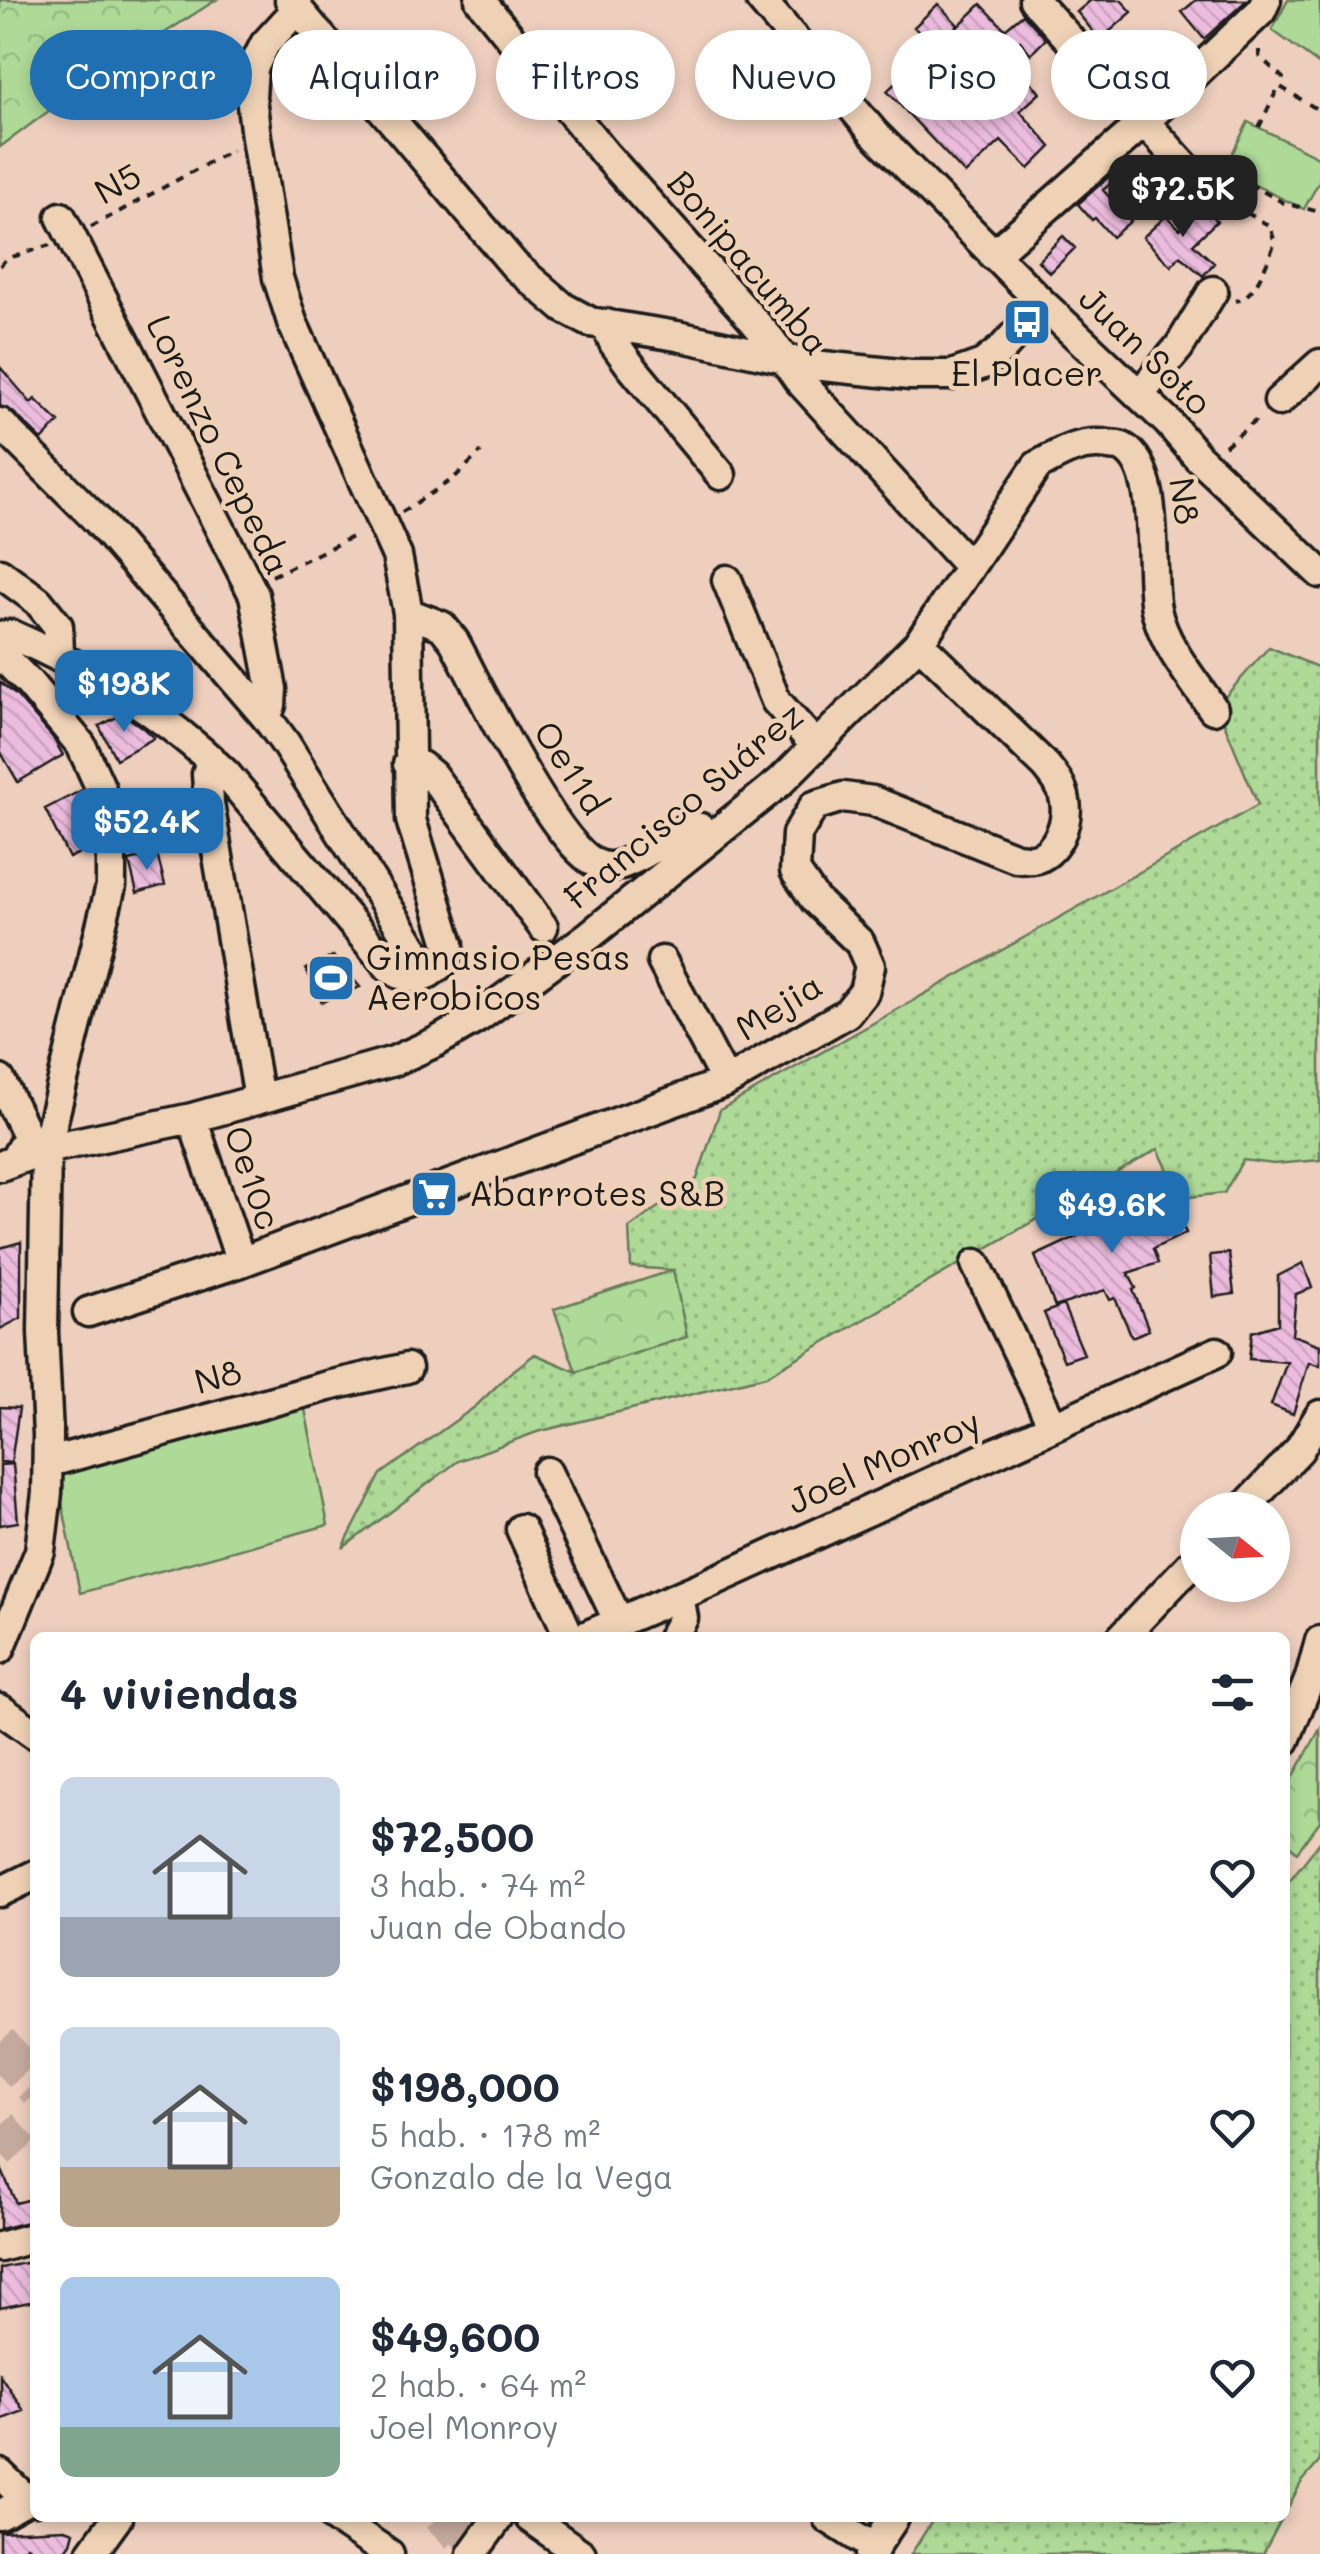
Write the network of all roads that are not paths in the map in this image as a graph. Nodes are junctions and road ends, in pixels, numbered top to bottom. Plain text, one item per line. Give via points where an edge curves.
1 (480, 0) edge
2 (761, 0) edge
3 (1034, 0) edge
4 (1266, 0) edge
5 (294, 4) edge
6 (1144, 122) junction
7 (1189, 171) dead end
8 (67, 227) road end
9 (993, 255) junction
10 (1213, 291) road end
11 (1043, 304) junction
12 (606, 324) junction
13 (786, 361) junction
14 (1320, 364) edge
15 (1139, 395) junction
16 (1278, 401) road end
17 (0, 423) edge
18 (721, 475) dead end
19 (969, 566) junction
20 (1318, 567) edge
21 (0, 573) edge
22 (727, 580) dead end
23 (408, 613) junction
24 (0, 636) edge
25 (920, 642) junction
26 (0, 654) edge
27 (58, 655) junction
28 (1213, 709) dead end
29 (266, 717) junction
30 (816, 746) junction
31 (211, 759) junction
32 (408, 764) junction
33 (708, 838) junction
34 (543, 928) dead end
35 (662, 961) dead end
36 (429, 973) junction
37 (0, 1080) edge
38 (726, 1082) junction
39 (259, 1099) junction
40 (192, 1118) junction
41 (46, 1149) junction
42 (7, 1164) edge
43 (241, 1262) junction
44 (976, 1264) dead end
45 (88, 1312) dead end
46 (1217, 1352) dead end
47 (407, 1368) dead end
48 (1320, 1415) edge
49 (1052, 1426) junction
50 (49, 1460) junction
51 (547, 1472) dead end
52 (1259, 1492) edge
53 (521, 1529) dead end
54 (1180, 1576) edge
55 (679, 1596) junction
56 (618, 1620) junction
57 (567, 1632) edge
58 (593, 1632) edge
59 (675, 1632) edge
60 (1127, 1632) edge
61 (1320, 1641) edge
62 (0, 1649) edge
63 (0, 1708) edge
64 (1290, 1728) edge
65 (30, 1730) edge
66 (30, 1877) edge
67 (0, 1892) edge
68 (30, 2239) edge
69 (0, 2248) edge
70 (0, 2474) edge
71 (30, 2499) edge
72 (30, 2500) edge
73 (0, 2515) edge
74 (114, 2522) edge
75 (342, 2522) edge
76 (495, 2522) edge
77 (536, 2522) edge
78 (833, 2522) edge
79 (891, 2522) edge
80 (872, 2551) edge
81 (91, 2554) edge
82 (389, 2554) edge
83 (472, 2554) edge
84 (581, 2554) edge

1 - 13 street, Bonipacumba
2 - 9 street, Juan Soto via 874,133
3 - 6 street
4 - 6 street
5 - 12 street via 515,266 564,308
5 - 23 street via 253,68 256,137 278,278 396,556
6 - 7 street
6 - 9 street
8 - 29 street, Lorenzo Cepeda via 254,594 272,690
9 - 11 street, Juan Soto
10 - 15 street via 1180,347
11 - 13 street via 1002,350 952,375
11 - 15 street, Juan Soto
12 - 13 street
12 - 18 street via 622,354
13 - 19 street, Bonipacumba
14 - 16 street
15 - 20 street, Juan Soto
17 - 29 street via 97,520
19 - 25 street, Francisco Suárez
19 - 28 street, N8 via 1037,466 1068,448 1124,448 1141,466 1148,490 1156,610 1169,643
21 - 27 street via 58,626
22 - 30 street via 776,702
23 - 32 street
23 - 33 street, Oe11d via 442,626 454,641 547,813 588,860 603,868 619,866 690,826
24 - 27 street
25 - 30 street, Francisco Suárez
25 - 38 street, Mejia via 1046,766 1066,804 1064,827 1053,848 1036,859 1016,858 873,801 843,797 814,806 797,834 795,871 860,943 870,966 864,992 847,1013
26 - 41 street via 80,745 101,789 111,835 111,886
27 - 31 street via 151,711
29 - 36 street
30 - 33 street, Francisco Suárez
31 - 36 street via 388,967 417,978
31 - 39 street via 208,803
32 - 34 street via 432,775
32 - 36 street via 411,820 449,944 445,961
33 - 39 street, Francisco Suárez via 590,935 436,1042 394,1062
35 - 38 street
37 - 42 street via 26,1136
38 - 43 street, Mejia
39 - 40 street, Francisco Suárez
40 - 41 street, Francisco Suárez
40 - 43 street, Oe10c
41 - 42 street, Francisco Suárez
41 - 50 street
43 - 45 street, Mejia
44 - 49 street
46 - 49 street, Joel Monroy
47 - 50 street, N8
48 - 52 street via 1299,1450
49 - 55 street, Joel Monroy
50 - 62 street via 40,1551
51 - 56 street
53 - 57 street
54 - 60 street
55 - 56 street, Joel Monroy
55 - 59 street via 682,1618
56 - 58 street, Joel Monroy
61 - 64 street
63 - 65 street
66 - 67 street
68 - 69 street
70 - 71 street
72 - 73 street
74 - 81 street
75 - 82 street
76 - 83 street
77 - 84 street
78 - 80 street
79 - 80 street

